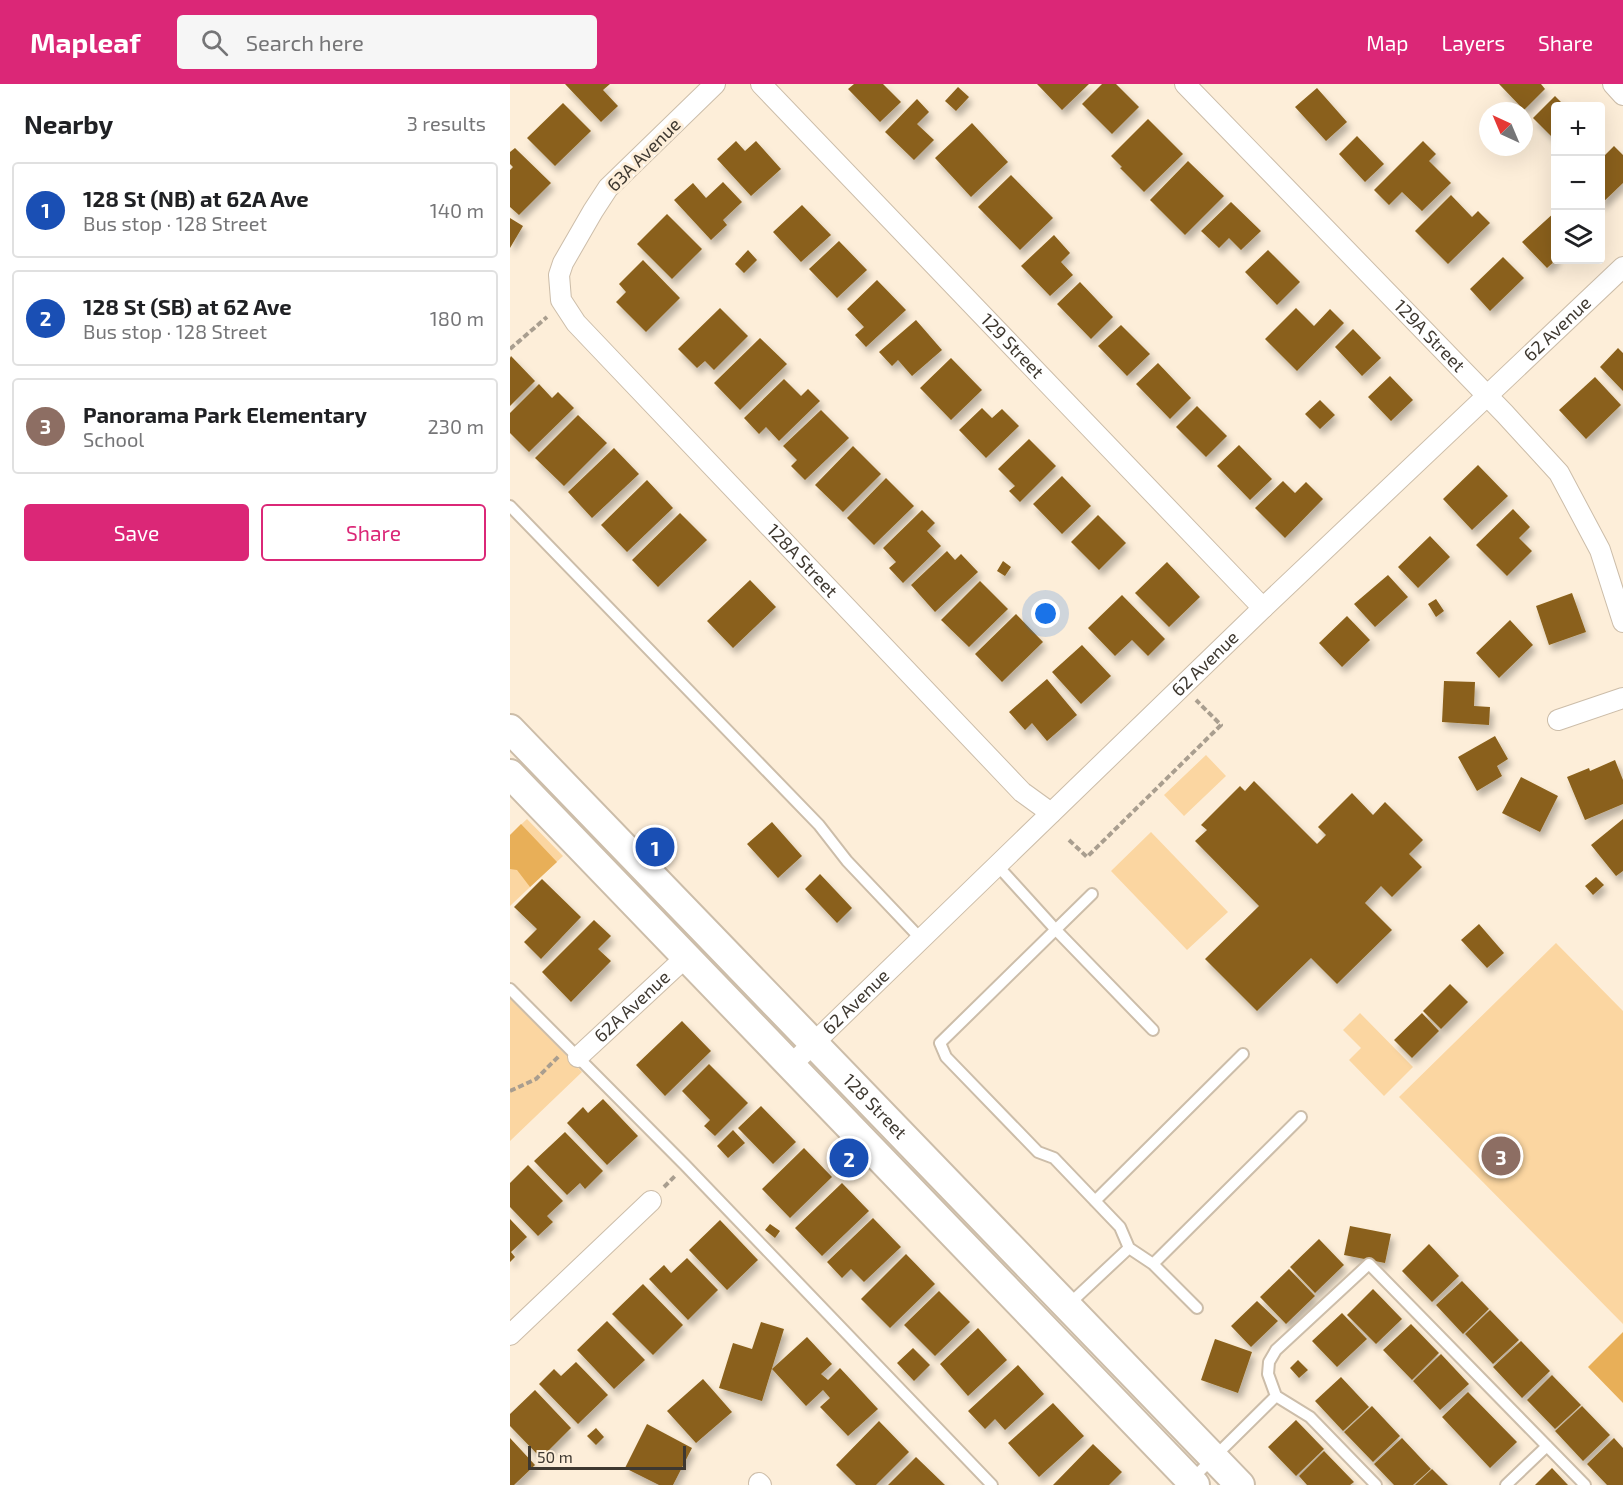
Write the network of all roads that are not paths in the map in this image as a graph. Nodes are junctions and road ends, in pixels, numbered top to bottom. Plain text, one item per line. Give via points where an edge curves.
1 (716, 84) edge
2 (761, 84) edge
3 (1185, 84) edge
4 (1613, 84) edge
5 (1623, 94) edge
6 (1623, 267) edge
7 (561, 300) joint
8 (1487, 396) junction
9 (510, 507) edge
10 (1263, 608) junction
11 (1623, 622) edge
12 (1623, 698) edge
13 (1558, 720) dead end
14 (510, 729) edge
15 (510, 774) edge
16 (1051, 813) junction
17 (998, 865) junction
18 (1092, 894) dead end
19 (1056, 930) junction
20 (921, 939) junction
21 (687, 956) junction
22 (510, 989) edge
23 (1153, 1030) dead end
24 (815, 1043) junction
25 (573, 1052) junction
26 (1243, 1054) dead end
27 (790, 1066) junction
28 (1301, 1117) dead end
29 (651, 1201) road end
30 (1095, 1201) junction
31 (1129, 1248) junction
32 (1153, 1264) junction
33 (1067, 1306) junction
34 (1197, 1308) dead end
35 (510, 1335) edge
36 (1276, 1396) junction
37 (1548, 1446) junction
38 (1214, 1458) junction
39 (1193, 1483) edge
40 (992, 1485) edge
41 (1240, 1485) edge
42 (1376, 1485) edge
43 (1506, 1485) edge
44 (1585, 1485) edge

1 - 7 street, 63A Avenue via 608,188 563,263 559,275
2 - 10 street, 129 Street
3 - 8 street, 129A Street
4 - 5 street
6 - 8 street, 62 Avenue
7 - 16 street, 128A Street via 576,323 1022,792
8 - 10 street, 62 Avenue
8 - 11 street, 129A Street via 1559,473 1600,550
9 - 20 lane via 819,825 847,861
10 - 16 street, 62 Avenue
12 - 13 street
14 - 24 main road, 128 Street
15 - 21 main road, 128 Street
16 - 17 street, 62 Avenue
17 - 19 lane
17 - 20 street, 62 Avenue
18 - 19 lane
19 - 23 lane
19 - 30 lane via 940,1043 946,1057 1038,1152 1054,1158
20 - 24 street, 62 Avenue
21 - 25 street, 62A Avenue
21 - 27 main road, 128 Street
22 - 25 lane
24 - 27 street, 62 Avenue
24 - 33 main road, 128 Street
25 - 40 lane
26 - 30 lane
27 - 39 main road, 128 Street
28 - 32 lane
29 - 35 street
30 - 31 lane via 1120,1227
31 - 32 lane
31 - 33 lane
32 - 34 lane
33 - 38 main road, 128 Street
36 - 37 lane via 1268,1374 1275,1350 1369,1264
36 - 38 lane
36 - 42 lane via 1310,1417
37 - 43 lane
37 - 44 lane
38 - 39 lane
38 - 41 main road, 128 Street

